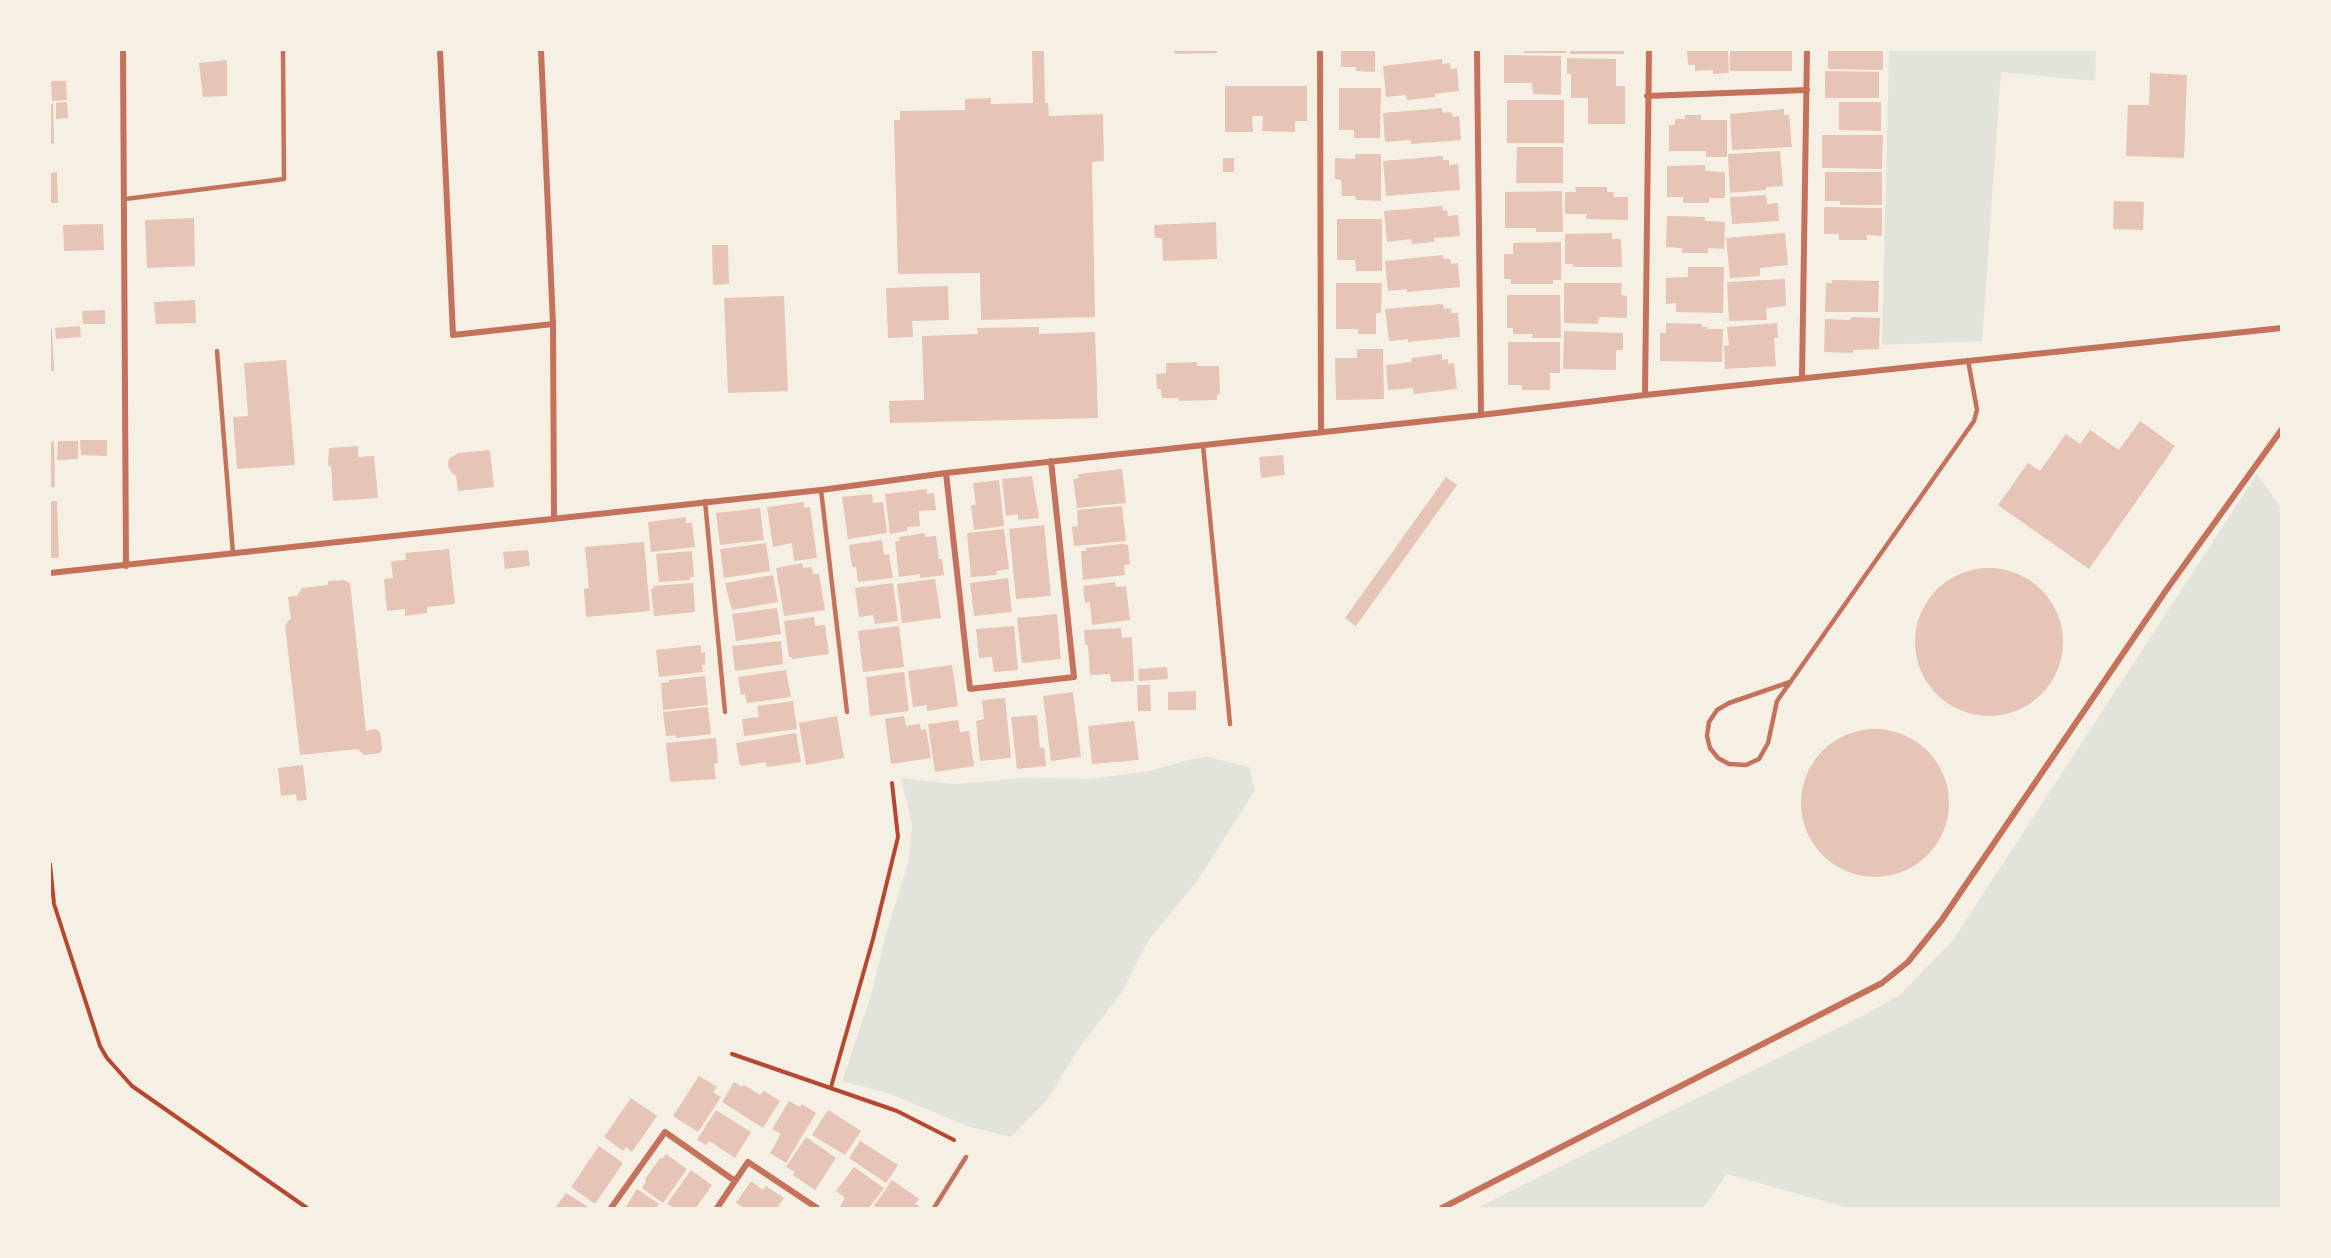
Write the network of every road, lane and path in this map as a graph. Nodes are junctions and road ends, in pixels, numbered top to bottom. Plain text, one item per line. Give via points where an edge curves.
1 (123, 50) edge
2 (283, 50) edge
3 (440, 50) edge
4 (541, 50) edge
5 (1320, 50) edge
6 (1477, 50) edge
7 (1649, 50) edge
8 (1807, 50) edge
9 (1807, 90) junction
10 (1647, 96) junction
11 (125, 199) junction
12 (553, 324) junction
13 (2282, 328) edge
14 (217, 351) dead end
15 (1968, 360) junction
16 (1802, 378) junction
17 (1645, 395) junction
18 (1481, 414) junction
19 (2282, 429) edge
20 (1321, 432) junction
21 (1203, 445) junction
22 (1051, 461) junction
23 (946, 473) junction
24 (821, 490) junction
25 (705, 501) junction
26 (554, 518) junction
27 (232, 554) junction
28 (126, 566) junction
29 (50, 573) edge
30 (1790, 682) junction
31 (724, 712) dead end
32 (847, 712) dead end
33 (1230, 724) dead end
34 (892, 783) dead end
35 (50, 864) edge
36 (732, 1054) dead end
37 (831, 1088) junction
38 (966, 1156) joint
39 (735, 1181) junction
40 (307, 1209) edge
41 (611, 1209) edge
42 (717, 1209) edge
43 (817, 1209) edge
44 (934, 1209) edge
45 (1442, 1209) edge

1 - 11 street
2 - 11 lane via 284,179
3 - 12 street via 453,335
4 - 12 street
5 - 20 street
6 - 18 street
7 - 10 street
8 - 9 street
9 - 10 street
9 - 16 street
10 - 17 street
11 - 28 street
12 - 26 street
13 - 15 street
14 - 27 lane
15 - 16 street
15 - 30 lane via 1977,410 1974,421
16 - 17 street
17 - 18 street
18 - 20 street
19 - 45 street via 2167,589 1941,921 1908,962 1882,983
20 - 21 street
21 - 22 street
21 - 33 lane
22 - 23 street
22 - 23 street via 1074,677 970,689
23 - 24 street
24 - 25 street
24 - 32 lane
25 - 26 street
25 - 31 lane
26 - 27 street
27 - 28 street
28 - 29 street
30 - 30 lane via 1777,701 1768,743 1759,759 1746,765 1729,764 1718,758 1707,736 1709,722 1717,710
34 - 37 path via 898,837
35 - 40 path via 54,904 107,1058 132,1086
36 - 37 path
37 - 38 path via 907,1116 967,1147
38 - 44 lane
39 - 41 street via 665,1132
39 - 42 street
39 - 43 street via 748,1162

